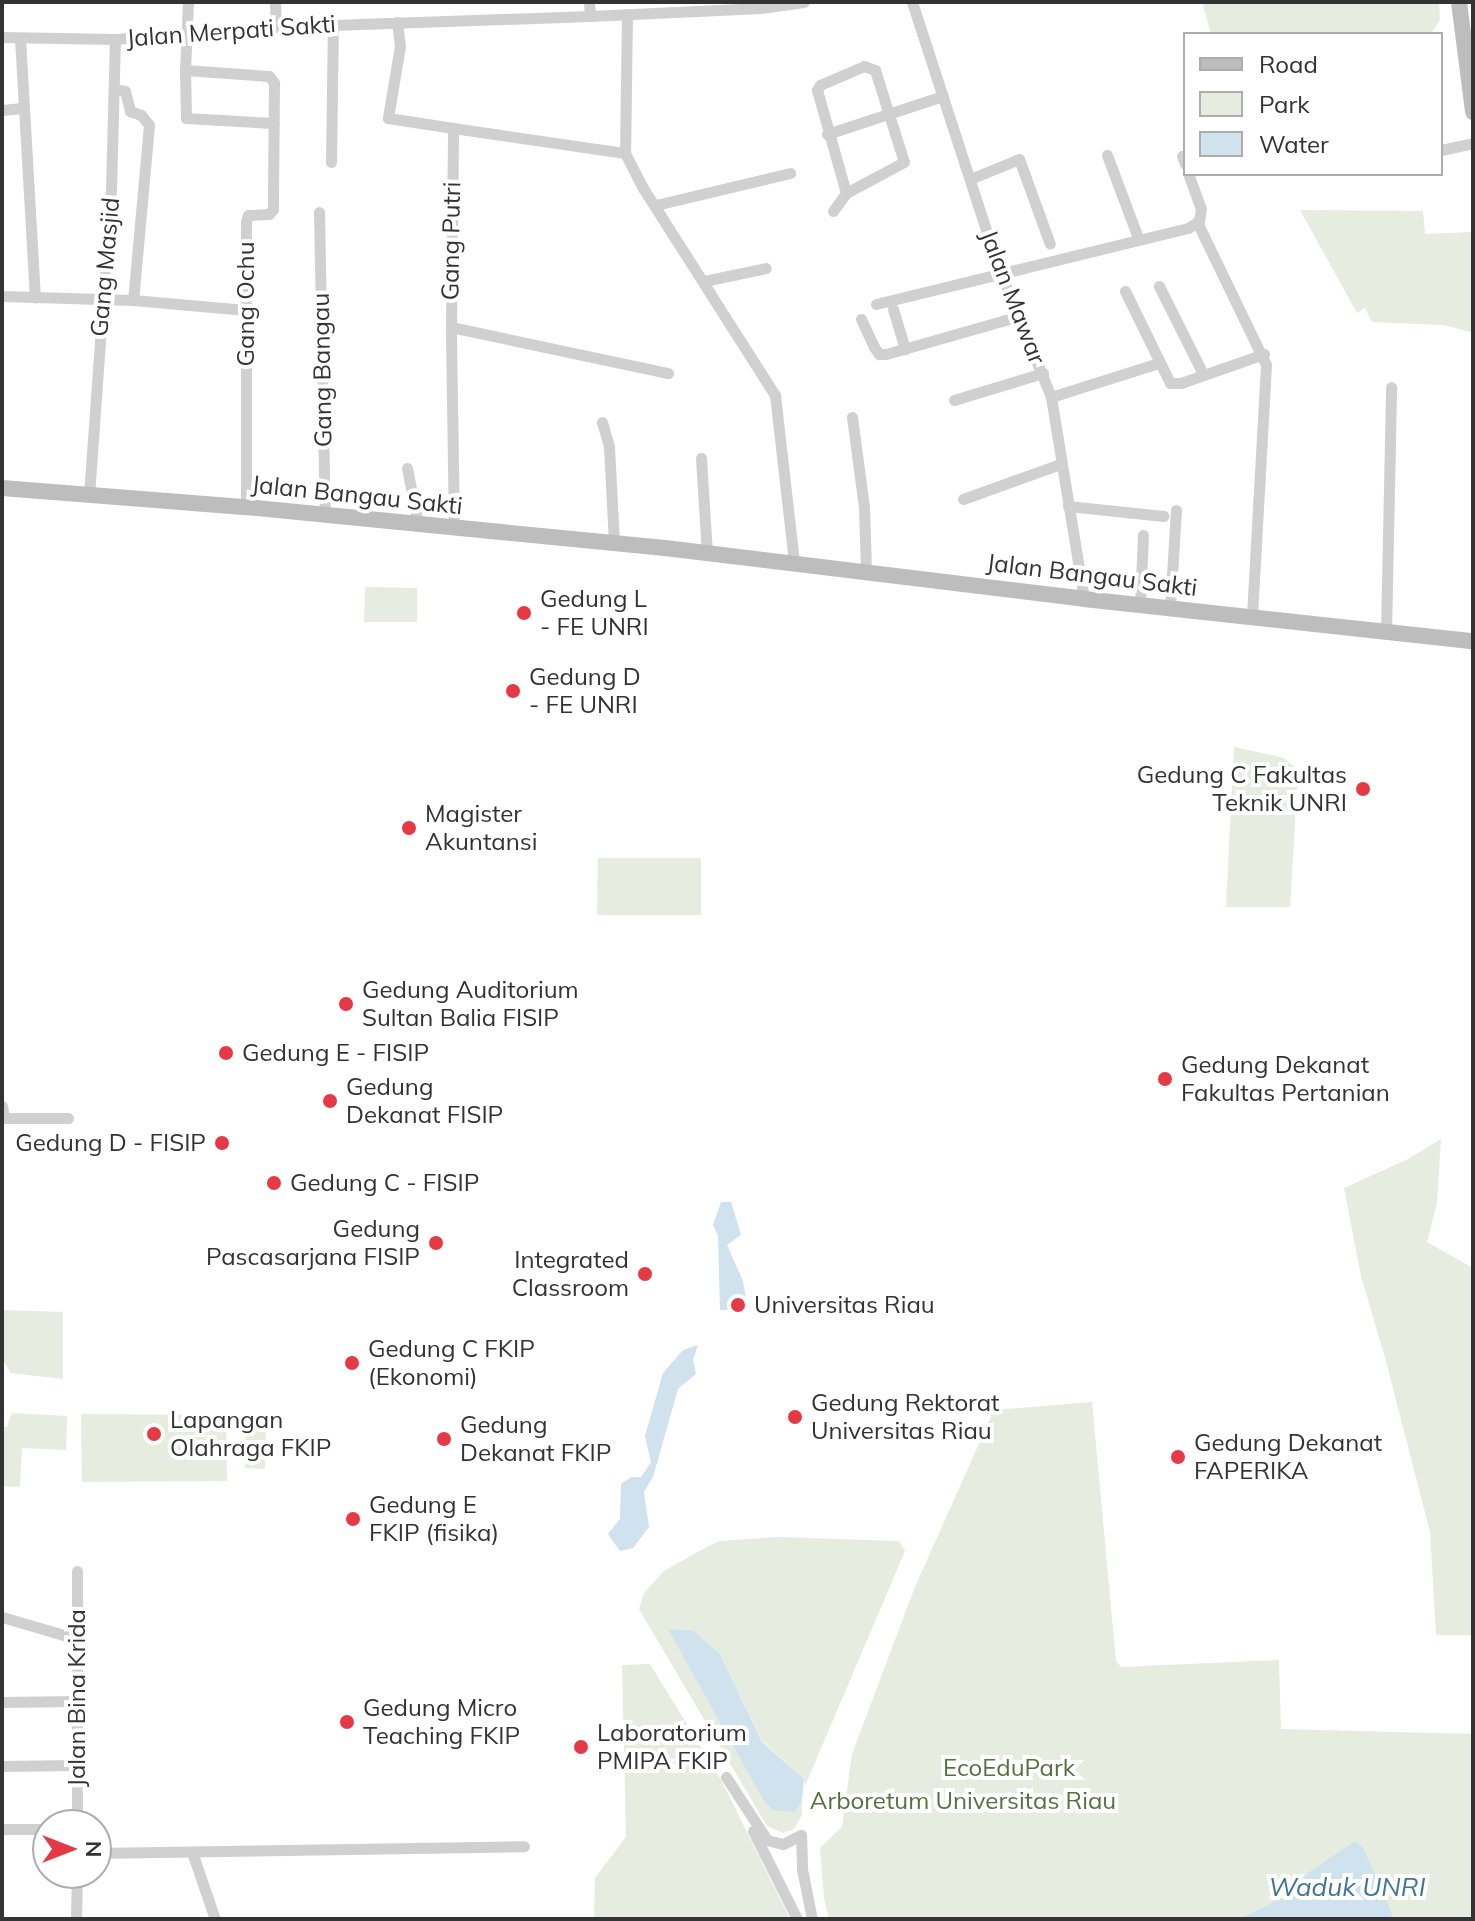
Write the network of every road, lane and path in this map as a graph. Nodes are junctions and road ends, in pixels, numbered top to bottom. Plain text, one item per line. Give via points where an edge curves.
1 (188, 2) edge
2 (275, 2) edge
3 (589, 2) edge
4 (804, 2) edge
5 (912, 2) edge
6 (1459, 2) edge
7 (640, 8) edge
8 (627, 14) junction
9 (590, 16) junction
10 (397, 22) junction
11 (333, 24) junction
12 (276, 27) junction
13 (187, 34) junction
14 (2, 37) edge
15 (20, 38) junction
16 (115, 39) junction
17 (185, 70) junction
18 (116, 89) junction
19 (943, 96) junction
20 (22, 108) junction
21 (2, 110) edge
22 (890, 112) junction
23 (1473, 112) edge
24 (274, 123) junction
25 (453, 128) junction
26 (827, 134) junction
27 (1473, 143) edge
28 (1443, 150) edge
29 (625, 153) junction
30 (1107, 155) dead end
31 (331, 162) dead end
32 (790, 173) dead end
33 (1189, 176) edge
34 (970, 179) junction
35 (846, 193) junction
36 (656, 205) junction
37 (833, 211) dead end
38 (319, 212) dead end
39 (1197, 222) junction
40 (1138, 238) junction
41 (1050, 244) dead end
42 (766, 268) dead end
43 (1000, 271) junction
44 (704, 281) junction
45 (1159, 286) dead end
46 (1125, 291) dead end
47 (2, 296) edge
48 (35, 298) junction
49 (101, 299) junction
50 (133, 300) junction
51 (876, 304) dead end
52 (893, 309) dead end
53 (246, 310) junction
54 (1019, 316) junction
55 (861, 319) dead end
56 (451, 327) junction
57 (905, 349) junction
58 (1264, 354) junction
59 (1158, 363) junction
60 (668, 373) dead end
61 (1043, 373) junction
62 (1203, 374) junction
63 (1391, 387) dead end
64 (1051, 397) junction
65 (954, 400) dead end
66 (852, 417) dead end
67 (602, 422) dead end
68 (701, 458) dead end
69 (1060, 464) junction
70 (407, 468) dead end
71 (2, 488) edge
72 (89, 495) junction
73 (963, 499) dead end
74 (1068, 506) junction
75 (246, 507) junction
76 (1176, 510) dead end
77 (325, 515) junction
78 (1163, 516) dead end
79 (418, 524) junction
80 (454, 528) junction
81 (1143, 535) dead end
82 (614, 544) junction
83 (707, 553) junction
84 (794, 562) junction
85 (866, 572) junction
86 (1084, 599) junction
87 (1140, 604) junction
88 (1170, 608) junction
89 (1252, 618) junction
90 (1386, 632) junction
91 (1473, 641) edge
92 (2, 1106) edge
93 (68, 1118) dead end
94 (77, 1571) dead end
95 (2, 1617) edge
96 (77, 1639) junction
97 (77, 1701) junction
98 (2, 1702) edge
99 (77, 1765) junction
100 (2, 1766) edge
101 (77, 1809) edge
102 (2, 1829) edge
103 (32, 1829) edge
104 (524, 1846) dead end
105 (192, 1852) junction
106 (112, 1853) edge
107 (77, 1889) edge
108 (76, 1919) edge
109 (215, 1919) edge
110 (797, 1919) edge
111 (812, 1919) edge

1 - 13 street
2 - 12 street
3 - 9 street
4 - 7 street via 761,8
5 - 19 street, Jalan Mawar
6 - 23 street
7 - 8 street
8 - 9 street
8 - 29 street
9 - 10 street, Jalan Merpati Sakti
10 - 11 street, Jalan Merpati Sakti
10 - 25 street via 400,46 388,118
11 - 12 street, Jalan Merpati Sakti
11 - 31 street
12 - 13 street, Jalan Merpati Sakti
13 - 16 street, Jalan Merpati Sakti
13 - 17 street
14 - 15 street, Jalan Merpati Sakti
15 - 16 street, Jalan Merpati Sakti
15 - 20 street
16 - 18 street, Gang Masjid
17 - 24 street via 273,78
17 - 24 street via 186,118
18 - 49 street, Gang Masjid
18 - 50 street via 125,91 130,111 149,125
19 - 22 street
19 - 34 street, Jalan Mawar
20 - 21 street
20 - 48 street
22 - 26 street
22 - 26 street via 875,70 864,66 818,88
22 - 35 street via 904,162
24 - 53 street, Gang Ochu via 273,209 248,215 246,222
25 - 29 street
25 - 56 street, Gang Putri
26 - 35 street
27 - 28 street
29 - 36 street
30 - 40 street
32 - 36 street
33 - 39 street via 1201,209
34 - 41 street via 1019,159
34 - 43 street, Jalan Mawar
35 - 37 street
36 - 44 street
38 - 77 street, Gang Bangau
39 - 40 street
39 - 58 street
40 - 43 street
42 - 44 street
43 - 51 street
43 - 54 street, Jalan Mawar
44 - 84 street via 775,395
45 - 62 street
46 - 59 street
47 - 48 street
48 - 49 street
49 - 50 street
49 - 72 street, Gang Masjid
50 - 53 street
52 - 57 street
53 - 75 street, Gang Ochu
54 - 57 street
54 - 61 street, Jalan Mawar
55 - 57 street via 879,354
56 - 60 street
56 - 80 street, Gang Putri
58 - 62 street
58 - 89 street via 1266,407
59 - 62 street via 1173,384
59 - 64 street
61 - 64 street, Jalan Mawar
61 - 65 street
63 - 90 street
64 - 69 street, Jalan Mawar
66 - 85 street
67 - 82 street via 609,447
68 - 83 street
69 - 73 street
69 - 74 street, Jalan Mawar
70 - 79 street
71 - 72 street, Jalan Bangau Sakti
72 - 75 street, Jalan Bangau Sakti
74 - 78 street
74 - 86 street, Jalan Mawar
75 - 77 street, Jalan Bangau Sakti
76 - 88 street
77 - 79 street, Jalan Bangau Sakti
79 - 80 street, Jalan Bangau Sakti
80 - 82 street, Jalan Bangau Sakti
81 - 87 street
82 - 83 street, Jalan Bangau Sakti
83 - 84 street, Jalan Bangau Sakti
84 - 85 street, Jalan Bangau Sakti
85 - 86 street, Jalan Bangau Sakti
86 - 87 street, Jalan Bangau Sakti
87 - 88 street, Jalan Bangau Sakti
88 - 89 street, Jalan Bangau Sakti
89 - 90 street, Jalan Bangau Sakti
90 - 91 street, Jalan Bangau Sakti
92 - 93 street via 4,1118
94 - 96 street, Jalan Bina Krida
95 - 96 street
96 - 97 street, Jalan Bina Krida
97 - 98 street
97 - 99 street, Jalan Bina Krida
99 - 100 street
99 - 101 street, Jalan Bina Krida
102 - 103 street
104 - 105 street
105 - 106 street
105 - 109 street
107 - 108 street
110 - 111 street via 726,1777 767,1840 783,1844 801,1835

